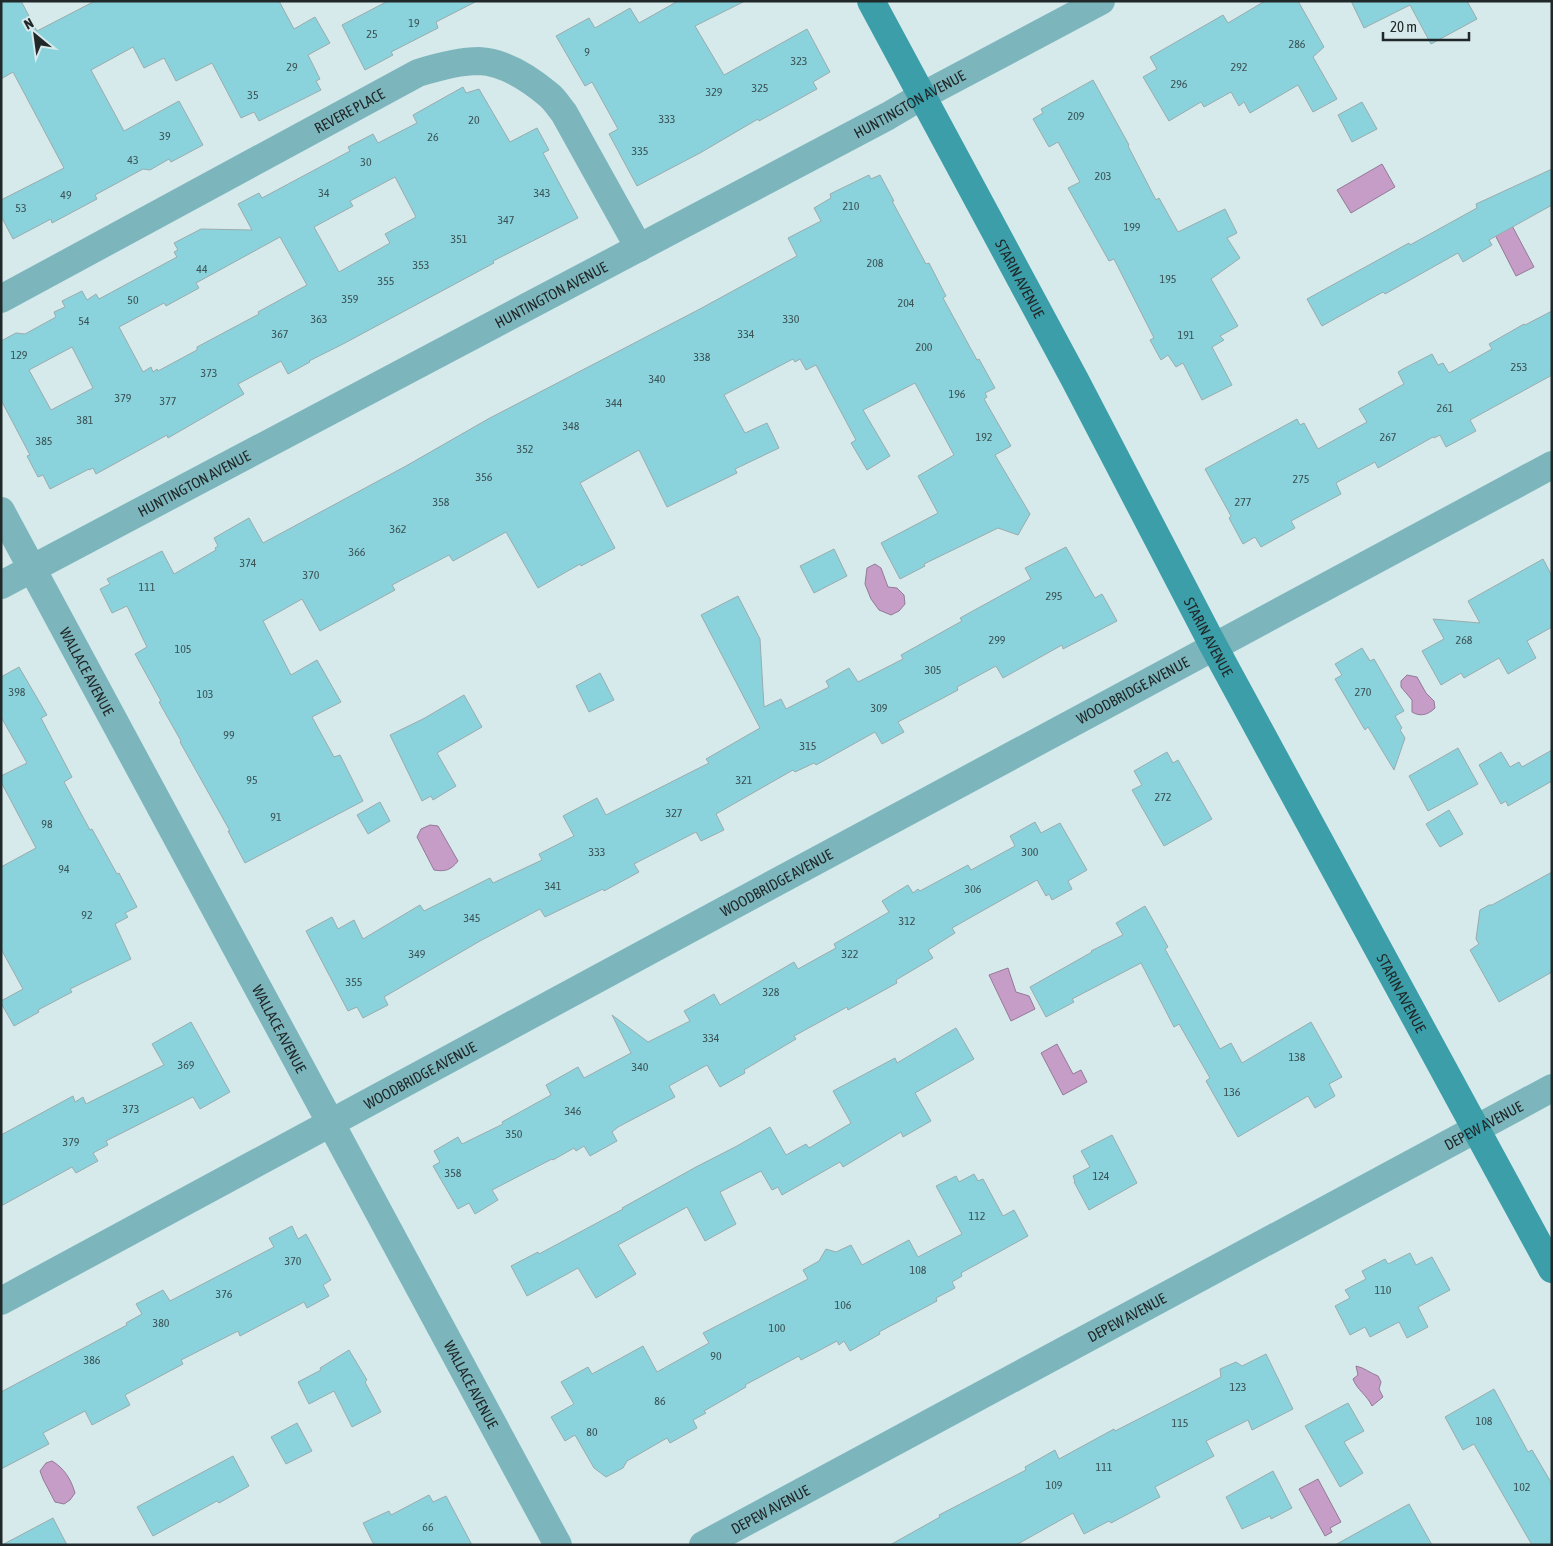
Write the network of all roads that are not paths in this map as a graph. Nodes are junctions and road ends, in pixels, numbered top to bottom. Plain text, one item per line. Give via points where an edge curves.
1 (871, 1) edge
2 (1101, 1) edge
3 (922, 96) junction
4 (639, 248) junction
5 (1, 299) edge
6 (1552, 465) edge
7 (1, 511) edge
8 (32, 569) junction
9 (1, 585) edge
10 (1213, 646) junction
11 (1552, 1088) edge
12 (332, 1124) junction
13 (1476, 1129) junction
14 (1552, 1269) edge
15 (1, 1301) edge
16 (558, 1545) edge
17 (703, 1545) edge

1 - 3 street, STARIN AVENUE
2 - 3 street, HUNTINGTON AVENUE
3 - 4 street, HUNTINGTON AVENUE
3 - 10 street, STARIN AVENUE
4 - 5 street, REVERE PLACE via 564,113 550,96 507,68 480,61 445,65 418,73
4 - 8 street, HUNTINGTON AVENUE
6 - 10 street, WOODBRIDGE AVENUE
7 - 8 street, WALLACE AVENUE
8 - 9 street, HUNTINGTON AVENUE
8 - 12 street, WALLACE AVENUE
10 - 12 street, WOODBRIDGE AVENUE
10 - 13 street, STARIN AVENUE
11 - 13 street, DEPEW AVENUE
12 - 15 street, WOODBRIDGE AVENUE
12 - 16 street, WALLACE AVENUE
13 - 14 street, STARIN AVENUE
13 - 17 street, DEPEW AVENUE

